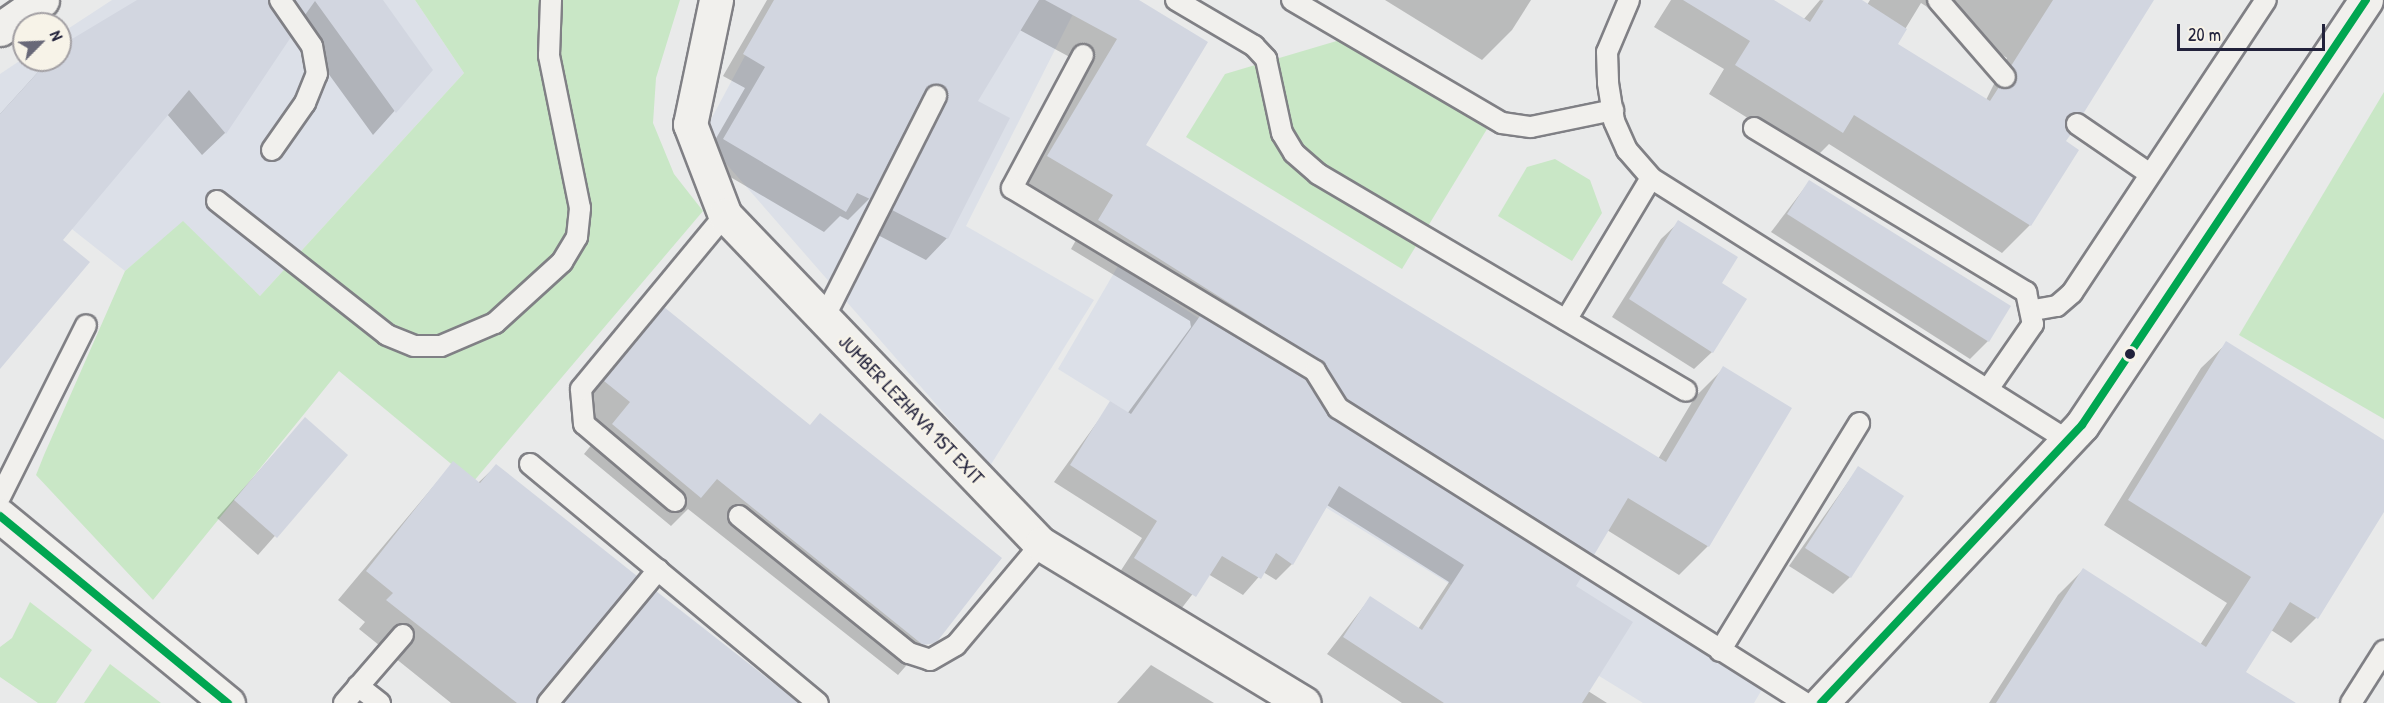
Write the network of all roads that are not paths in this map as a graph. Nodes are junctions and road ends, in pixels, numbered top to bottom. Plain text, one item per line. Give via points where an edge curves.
1 (42, 0) edge
2 (280, 0) edge
3 (551, 0) edge
4 (716, 0) edge
5 (1176, 0) edge
6 (1292, 0) edge
7 (1629, 0) edge
8 (1938, 0) edge
9 (2266, 0) edge
10 (2366, 0) edge
11 (0, 29) edge
12 (1083, 55) dead end
13 (2005, 77) dead end
14 (936, 96) dead end
15 (1613, 110) junction
16 (2077, 124) dead end
17 (1754, 128) dead end
18 (272, 150) dead end
19 (2150, 174) junction
20 (1651, 178) junction
21 (218, 201) dead end
22 (725, 215) junction
23 (2034, 310) junction
24 (824, 318) junction
25 (1566, 320) junction
26 (86, 326) dead end
27 (1988, 390) junction
28 (1686, 391) dead end
29 (1859, 423) dead end
30 (2068, 441) junction
31 (530, 464) dead end
32 (0, 497) edge
33 (675, 501) dead end
34 (0, 516) edge
35 (739, 516) dead end
36 (1041, 544) junction
37 (658, 570) junction
38 (403, 635) dead end
39 (1720, 651) junction
40 (2384, 651) edge
41 (358, 686) junction
42 (228, 703) edge
43 (344, 703) edge
44 (380, 703) edge
45 (548, 703) edge
46 (818, 703) edge
47 (1304, 703) edge
48 (1805, 703) edge
49 (1821, 703) edge
50 (2351, 703) edge

1 - 11 street
2 - 18 lane via 312,46 317,74 305,103
3 - 21 lane via 549,55 580,208 577,237 562,262 495,322 441,346 414,346 387,335
4 - 22 street, JUMBER LEZHAVA 1ST EXIT via 690,124
5 - 25 lane via 1254,46 1266,59 1274,115 1304,163
6 - 15 lane via 1489,119 1531,127
7 - 15 lane via 1607,52
8 - 13 lane
9 - 19 lane
10 - 30 street
12 - 39 lane via 1012,188 1315,371 1338,408
14 - 24 lane
15 - 20 lane via 1627,150
16 - 19 lane
17 - 23 lane via 2008,279 2026,292
19 - 23 lane via 2072,293 2057,306
20 - 25 lane
20 - 27 lane
22 - 24 street, JUMBER LEZHAVA 1ST EXIT
22 - 33 lane via 581,388 584,424
23 - 27 lane via 2033,324
24 - 36 street, JUMBER LEZHAVA 1ST EXIT
25 - 28 lane
26 - 32 lane
27 - 30 lane
29 - 39 lane
30 - 49 street
31 - 37 lane
34 - 42 street
35 - 36 lane via 909,654 930,660 956,645
36 - 47 street, JUMBER LEZHAVA 1ST EXIT
37 - 45 lane
37 - 46 lane
38 - 41 lane
39 - 48 lane
40 - 50 lane
41 - 43 lane
41 - 44 lane

